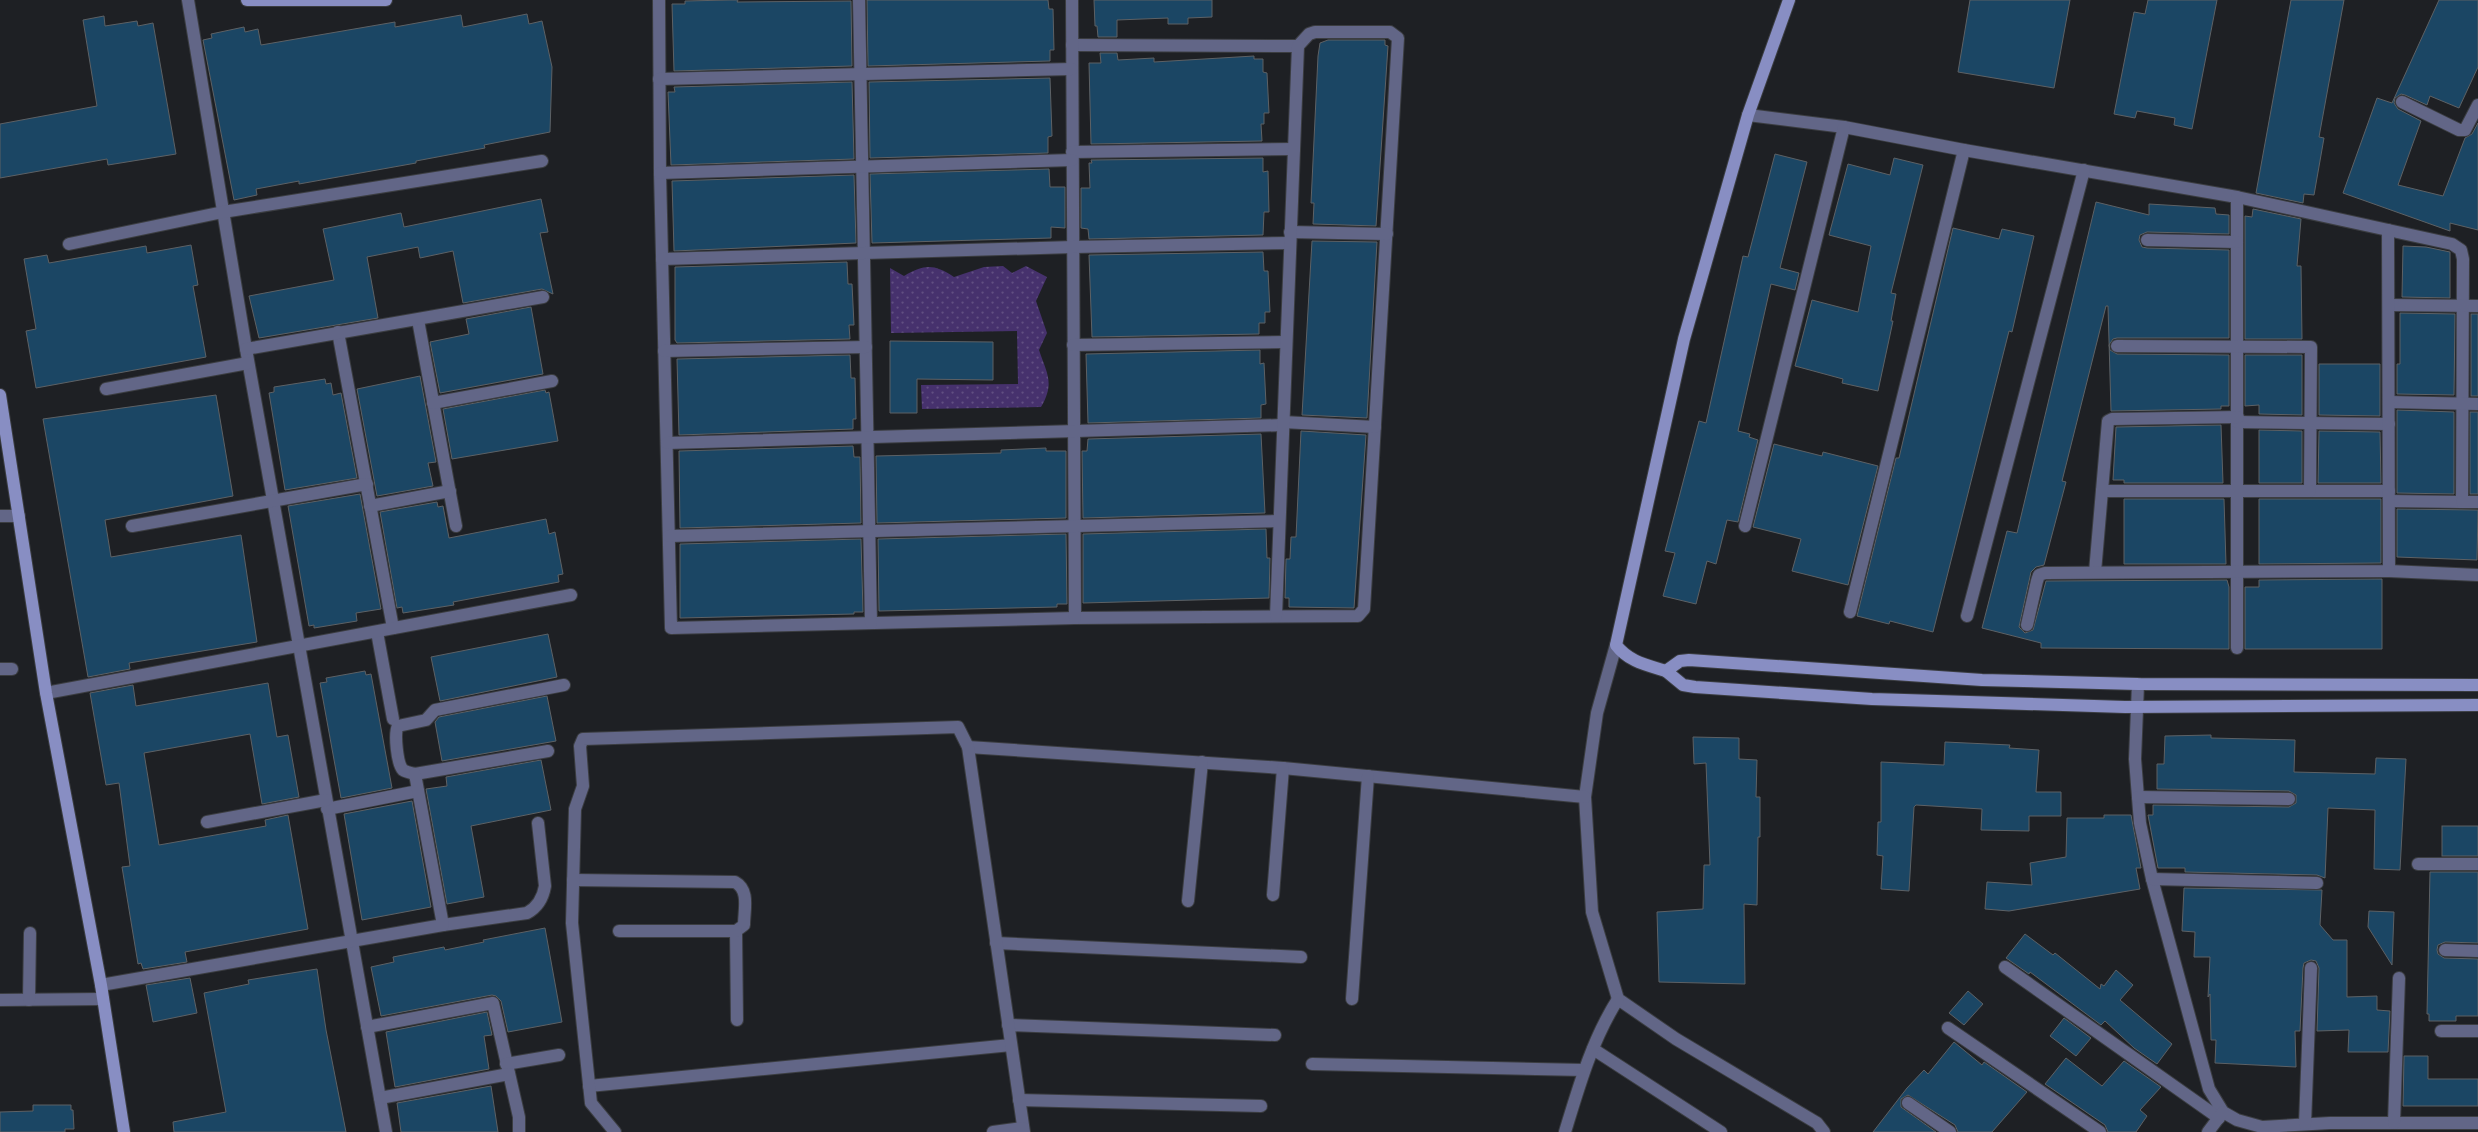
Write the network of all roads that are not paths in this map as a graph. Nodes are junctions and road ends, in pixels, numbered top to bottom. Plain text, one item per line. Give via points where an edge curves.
1 (188, 0) edge
2 (247, 0) edge
3 (386, 0) edge
4 (659, 0) edge
5 (859, 0) edge
6 (1072, 0) edge
7 (1789, 0) edge
8 (1072, 45) junction
9 (1298, 46) junction
10 (1072, 69) junction
11 (861, 73) junction
12 (659, 79) junction
13 (2402, 102) dead end
14 (2478, 105) edge
15 (1748, 115) junction
16 (1844, 127) junction
17 (1294, 149) junction
18 (1964, 150) junction
19 (1072, 156) junction
20 (542, 162) dead end
21 (863, 167) junction
22 (2084, 170) junction
23 (660, 172) junction
24 (2237, 197) junction
25 (223, 212) junction
26 (2388, 230) junction
27 (1387, 234) junction
28 (1290, 238) junction
29 (2147, 240) dead end
30 (2237, 242) junction
31 (70, 244) dead end
32 (1073, 246) junction
33 (866, 254) junction
34 (662, 259) junction
35 (543, 297) dead end
36 (2389, 305) junction
37 (2463, 306) junction
38 (2478, 306) edge
39 (418, 320) junction
40 (338, 332) junction
41 (1286, 342) junction
42 (1073, 345) junction
43 (2117, 346) dead end
44 (2237, 346) junction
45 (866, 347) junction
46 (246, 350) junction
47 (664, 352) junction
48 (248, 364) junction
49 (552, 381) dead end
50 (106, 389) dead end
51 (0, 395) edge
52 (2389, 402) junction
53 (433, 403) junction
54 (2463, 404) junction
55 (2478, 404) edge
56 (2237, 420) junction
57 (2311, 423) junction
58 (1283, 424) junction
59 (2389, 424) junction
60 (1375, 427) junction
61 (1074, 431) junction
62 (868, 437) junction
63 (667, 442) junction
64 (367, 484) junction
65 (2237, 490) junction
66 (450, 491) junction
67 (2102, 491) junction
68 (2310, 491) junction
69 (2389, 496) junction
70 (273, 501) junction
71 (2462, 502) junction
72 (2478, 502) edge
73 (370, 506) junction
74 (0, 516) edge
75 (19, 516) junction
76 (1279, 521) junction
77 (132, 526) dead end
78 (456, 526) dead end
79 (1074, 526) junction
80 (1745, 526) dead end
81 (870, 531) junction
82 (669, 536) junction
83 (2389, 571) junction
84 (2095, 572) junction
85 (2237, 572) junction
86 (2478, 576) edge
87 (571, 596) dead end
88 (1850, 612) dead end
89 (1276, 616) junction
90 (1967, 616) dead end
91 (1074, 618) junction
92 (872, 623) junction
93 (2027, 625) dead end
94 (393, 628) junction
95 (377, 632) junction
96 (299, 645) junction
97 (1616, 646) junction
98 (2237, 648) dead end
99 (1666, 671) junction
100 (2138, 684) junction
101 (2381, 684) junction
102 (564, 685) dead end
103 (2478, 685) edge
104 (46, 693) junction
105 (2381, 705) junction
106 (2478, 705) edge
107 (2136, 707) junction
108 (393, 720) dead end
109 (968, 747) junction
110 (548, 751) dead end
111 (1202, 762) junction
112 (1283, 768) junction
113 (415, 774) junction
114 (1368, 776) junction
115 (418, 791) junction
116 (1585, 797) junction
117 (2138, 797) junction
118 (2289, 799) dead end
119 (327, 804) junction
120 (207, 822) dead end
121 (538, 823) dead end
122 (2418, 864) dead end
123 (2478, 864) edge
124 (2152, 879) junction
125 (573, 880) junction
126 (2317, 883) dead end
127 (1273, 895) dead end
128 (1188, 902) dead end
129 (443, 925) junction
130 (619, 931) dead end
131 (736, 931) junction
132 (30, 933) dead end
133 (350, 942) junction
134 (996, 943) junction
135 (2445, 950) dead end
136 (2478, 951) edge
137 (1301, 957) dead end
138 (2005, 967) dead end
139 (2311, 968) dead end
140 (2398, 978) dead end
141 (101, 985) junction
142 (103, 999) junction
143 (1352, 999) dead end
144 (1618, 999) junction
145 (0, 1000) edge
146 (29, 1000) junction
147 (738, 1020) dead end
148 (1008, 1025) junction
149 (367, 1027) junction
150 (1948, 1028) dead end
151 (2441, 1030) dead end
152 (2478, 1031) edge
153 (1275, 1035) dead end
154 (1011, 1046) junction
155 (1592, 1049) junction
156 (559, 1055) dead end
157 (1312, 1064) dead end
158 (507, 1069) junction
159 (1584, 1070) junction
160 (589, 1086) junction
161 (380, 1098) junction
162 (1019, 1100) junction
163 (1908, 1103) dead end
164 (1261, 1106) dead end
165 (2221, 1115) junction
166 (2394, 1123) junction
167 (2418, 1123) junction
168 (2478, 1123) edge
169 (2305, 1124) junction
170 (1023, 1130) edge
171 (2265, 1130) edge
172 (124, 1132) edge
173 (386, 1132) edge
174 (519, 1132) edge
175 (615, 1132) edge
176 (993, 1132) edge
177 (1565, 1132) edge
178 (1721, 1132) edge
179 (1824, 1132) edge
180 (1950, 1132) edge
181 (2100, 1132) edge
182 (2208, 1132) edge
183 (2431, 1132) edge

1 - 25 street
2 - 3 street
4 - 12 street
5 - 11 street
6 - 8 street
7 - 15 street
8 - 9 street
8 - 10 street
9 - 17 street
9 - 27 street via 1309,34 1320,31 1390,32 1398,38
10 - 11 street
10 - 19 street
11 - 12 street
11 - 21 street
12 - 23 street
13 - 14 street via 2459,130 2469,126
15 - 16 street
15 - 97 street via 1684,339
16 - 18 street
16 - 80 street
17 - 19 street
17 - 28 street
18 - 22 street
18 - 88 street
19 - 21 street
19 - 32 street
20 - 25 street
21 - 23 street
21 - 33 street
22 - 24 street
22 - 90 street
23 - 34 street
24 - 26 street
24 - 30 street
25 - 31 street
25 - 46 street
26 - 36 street
26 - 37 street via 2452,244 2461,250
27 - 28 street
27 - 60 street
28 - 32 street
28 - 41 street
29 - 30 street
30 - 44 street
32 - 33 street
32 - 42 street
33 - 34 street
33 - 45 street
34 - 47 street
35 - 39 street
36 - 37 street
36 - 52 street
37 - 38 street
37 - 54 street
39 - 40 street
39 - 53 street
40 - 46 street
40 - 64 street
41 - 42 street
41 - 58 street
42 - 61 street
43 - 44 street
44 - 56 street
44 - 57 street via 2311,346
45 - 47 street
45 - 62 street
46 - 48 street
47 - 63 street
48 - 50 street
48 - 70 street
49 - 53 street
51 - 75 street
52 - 54 street
52 - 59 street
53 - 66 street
54 - 55 street
54 - 71 street
56 - 57 street
56 - 65 street
56 - 67 street via 2108,421
57 - 59 street
57 - 68 street
58 - 60 street
58 - 61 street
58 - 76 street
59 - 69 street
60 - 89 street via 1364,609 1361,614 1347,618
61 - 62 street
61 - 79 street
62 - 63 street
62 - 81 street
63 - 82 street
64 - 70 street
64 - 73 street
65 - 67 street
65 - 68 street
65 - 85 street
66 - 73 street
66 - 78 street
67 - 84 street
68 - 69 street
69 - 71 street
69 - 83 street
70 - 77 street
70 - 96 street
71 - 72 street
73 - 94 street
74 - 75 street
75 - 104 street
76 - 79 street
76 - 89 street
79 - 81 street
79 - 91 street
81 - 82 street
81 - 92 street
82 - 92 street via 671,628
83 - 85 street
83 - 86 street
84 - 85 street
84 - 93 street via 2039,575
85 - 98 street
87 - 94 street
89 - 91 street
91 - 92 street
94 - 95 street
95 - 96 street
95 - 108 street
96 - 104 street
96 - 119 street
97 - 99 street via 1637,662
97 - 116 street via 1597,712
99 - 100 street via 1680,661 1689,660 1982,680
99 - 107 street via 1683,685 1695,687 1872,699
100 - 101 street
100 - 107 street
101 - 103 street
101 - 105 street
102 - 113 street via 435,710 426,720 398,726 395,734 401,765 404,770
104 - 141 street
105 - 106 street
105 - 107 street
107 - 117 street
109 - 111 street
109 - 125 street via 958,727 583,739 580,746 583,786 575,810
109 - 134 street
110 - 113 street
111 - 112 street
111 - 128 street
112 - 114 street
112 - 127 street
113 - 115 street
114 - 116 street
114 - 143 street
115 - 119 street
115 - 129 street
116 - 144 street via 1592,912
117 - 118 street
117 - 124 street
119 - 120 street
119 - 133 street
121 - 129 street via 545,886 536,908 527,913
122 - 123 street
124 - 126 street
124 - 165 street via 2209,1089
125 - 131 street via 735,882 745,892 744,925
125 - 160 street via 572,923
129 - 133 street
130 - 131 street
131 - 147 street
132 - 146 street
133 - 141 street
133 - 149 street
134 - 137 street
134 - 148 street
135 - 136 street
138 - 165 street
139 - 169 street
140 - 166 street
141 - 142 street
142 - 146 street
142 - 172 street
144 - 155 street
144 - 179 street via 1676,1039 1817,1123
145 - 146 street
148 - 153 street
148 - 154 street
149 - 158 street via 493,1003
149 - 161 street
150 - 181 street
151 - 152 street
154 - 160 street
154 - 162 street
155 - 159 street
155 - 178 street
156 - 158 street
157 - 159 street
158 - 161 street
158 - 174 street via 519,1117
159 - 177 street
160 - 175 street via 591,1103
161 - 173 street
162 - 164 street
162 - 170 street
163 - 180 street
165 - 171 street
165 - 182 street
166 - 167 street
166 - 169 street
167 - 168 street
167 - 183 street
169 - 171 street
170 - 176 street

